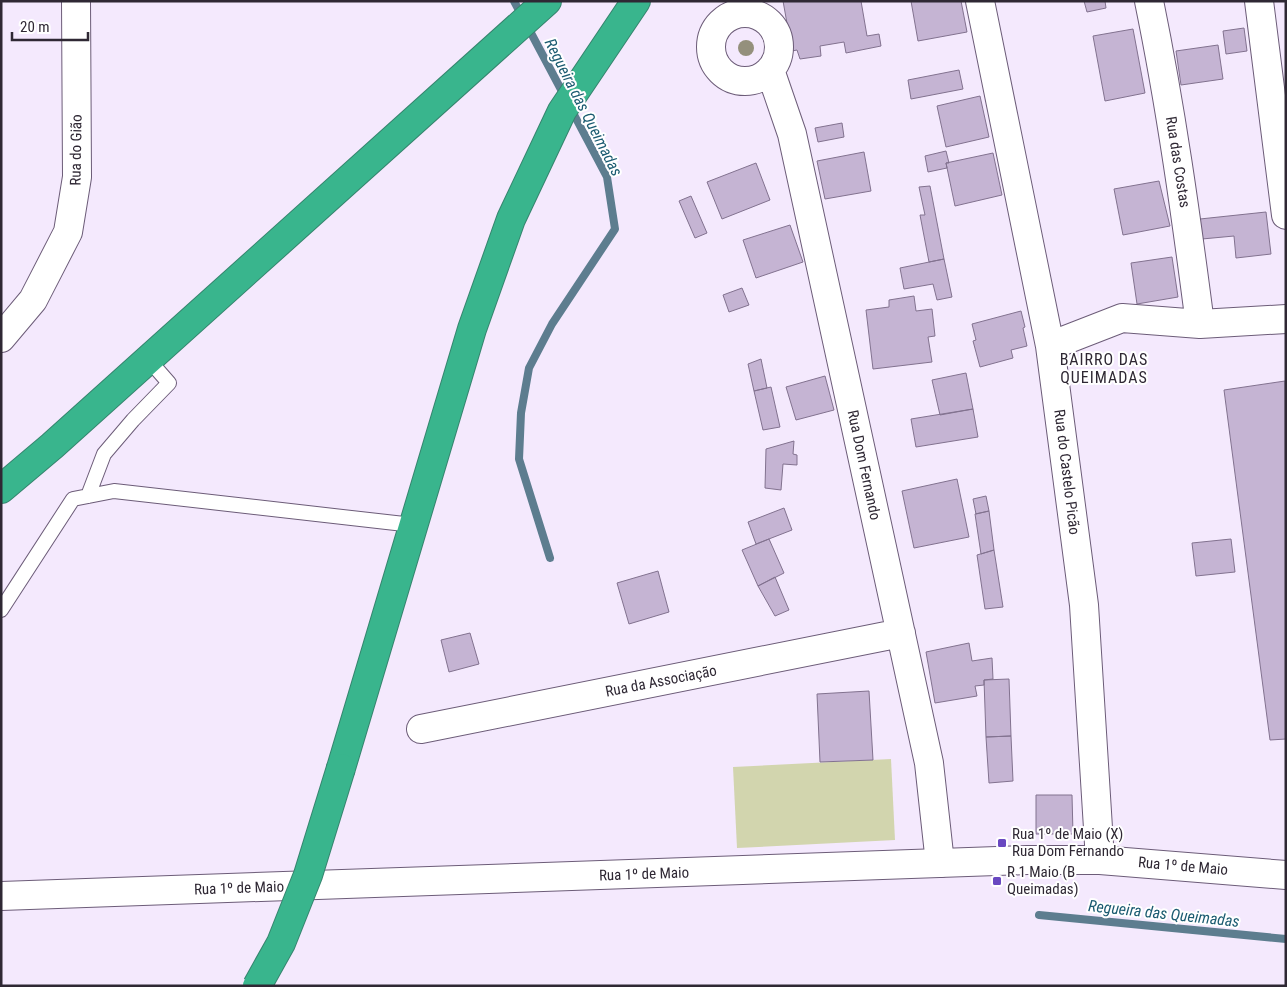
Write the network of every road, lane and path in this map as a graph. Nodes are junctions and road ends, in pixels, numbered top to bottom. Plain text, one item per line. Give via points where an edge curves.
1 (76, 1) edge
2 (547, 1) edge
3 (636, 1) edge
4 (980, 1) edge
5 (1149, 1) edge
6 (1259, 1) edge
7 (728, 10) edge
8 (770, 70) junction
9 (1281, 131) edge
10 (1286, 215) edge
11 (1286, 319) edge
12 (1200, 324) junction
13 (1, 338) edge
14 (1050, 346) junction
15 (148, 359) junction
16 (52, 446) junction
17 (1, 476) edge
18 (1, 489) edge
19 (88, 496) junction
20 (413, 525) junction
21 (1, 610) edge
22 (901, 633) junction
23 (421, 729) dead end
24 (1100, 860) junction
25 (940, 863) junction
26 (1286, 875) edge
27 (1, 896) edge
28 (257, 986) edge

1 - 13 street, Rua do Gião via 77,178 68,232 33,300
2 - 15 highway
3 - 20 highway via 562,112 511,219 472,329
4 - 14 street, Rua do Castelo Picão
5 - 12 street, Rua das Costas via 1183,192
6 - 9 street
7 - 8 street via 733,15 753,14 770,24 778,42 778,52
7 - 8 street via 712,38 713,60 719,70 739,80 750,80
8 - 22 street, Rua Dom Fernando via 792,134
9 - 10 street
11 - 12 street
12 - 14 street via 1122,318
14 - 24 street, Rua do Castelo Picão via 1084,605
15 - 16 highway
15 - 19 lane via 169,383 104,454
16 - 17 highway
16 - 18 highway
19 - 20 lane via 114,491
19 - 21 lane via 73,499
20 - 28 highway, bridge via 308,876 281,943
22 - 23 street, Rua da Associação
22 - 25 street, Rua Dom Fernando via 930,763
24 - 25 street, Rua 1º de Maio
24 - 26 street, Rua 1º de Maio
25 - 27 street, Rua 1º de Maio

